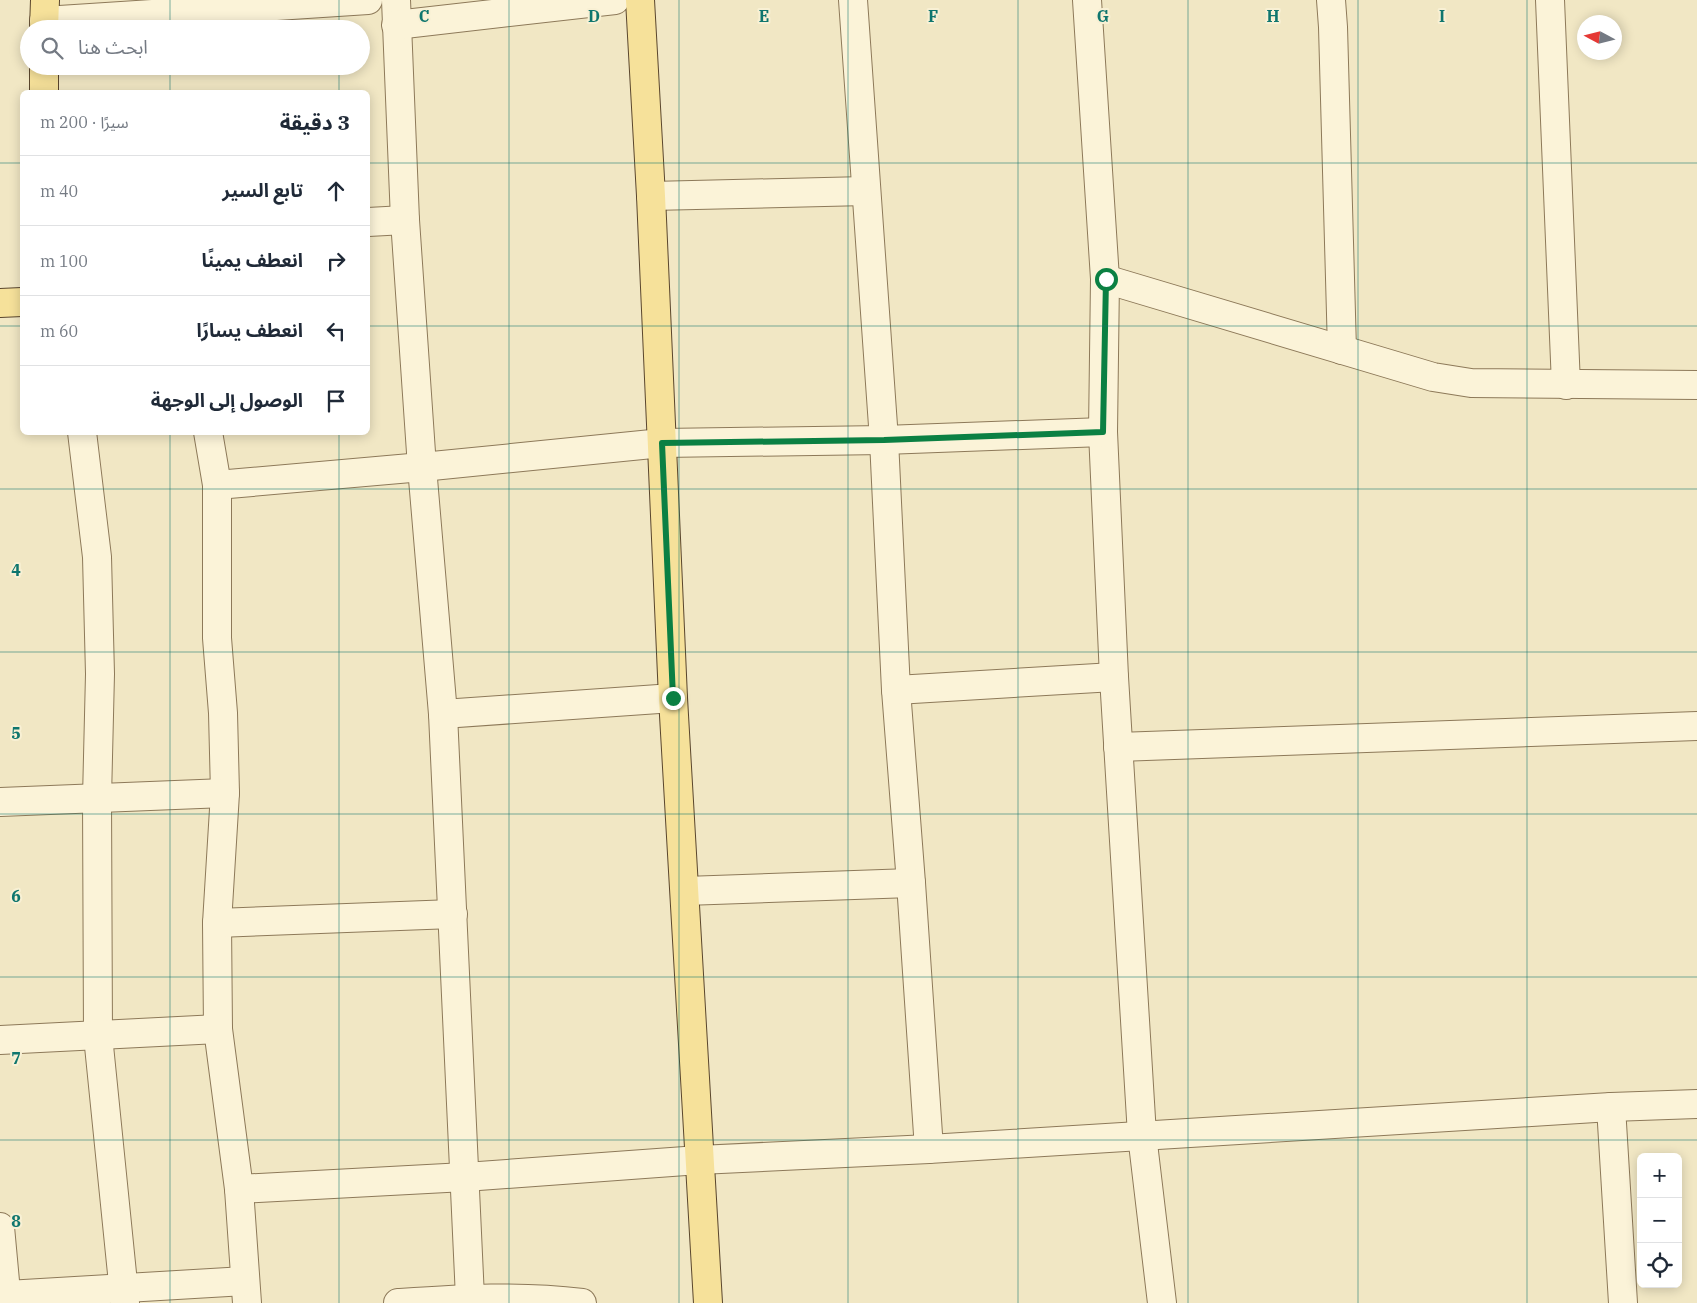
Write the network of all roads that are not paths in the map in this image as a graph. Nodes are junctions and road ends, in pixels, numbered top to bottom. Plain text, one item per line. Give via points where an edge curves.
1 (368, 0) edge
2 (615, 0) edge
3 (640, 0) edge
4 (853, 0) edge
5 (1087, 0) edge
6 (1331, 0) edge
7 (1550, 0) edge
8 (396, 12) edge
9 (44, 17) edge
10 (44, 75) edge
11 (44, 90) edge
12 (866, 191) junction
13 (651, 196) junction
14 (405, 220) junction
15 (370, 222) edge
16 (1106, 279) junction
17 (20, 302) edge
18 (0, 303) edge
19 (1342, 350) junction
20 (1566, 385) junction
21 (1697, 385) edge
22 (1103, 432) junction
23 (82, 435) edge
24 (209, 435) edge
25 (884, 440) junction
26 (662, 443) junction
27 (422, 467) junction
28 (217, 485) junction
29 (1114, 677) junction
30 (896, 690) junction
31 (673, 698) junction
32 (443, 714) junction
33 (1697, 726) edge
34 (1118, 747) junction
35 (225, 793) junction
36 (97, 798) junction
37 (0, 802) edge
38 (912, 883) junction
39 (684, 891) junction
40 (453, 914) junction
41 (217, 923) junction
42 (218, 1029) junction
43 (98, 1036) junction
44 (0, 1040) edge
45 (1697, 1104) edge
46 (1611, 1107) junction
47 (1142, 1135) junction
48 (929, 1149) junction
49 (699, 1160) junction
50 (465, 1177) junction
51 (239, 1189) junction
52 (0, 1243) edge
53 (246, 1292) edge
54 (125, 1295) edge
55 (470, 1298) junction
56 (7, 1299) edge
57 (398, 1303) edge
58 (582, 1303) edge
59 (708, 1303) edge
60 (1162, 1303) edge
61 (1623, 1303) edge

1 - 9 street
2 - 8 street
3 - 13 main road
4 - 12 street
5 - 16 street
6 - 19 street
7 - 20 street
8 - 14 street
10 - 11 main road
12 - 13 street
12 - 25 street
13 - 26 main road
14 - 15 street
14 - 27 street
16 - 19 street
16 - 22 street
17 - 18 main road
19 - 20 street via 1433,377 1471,383
20 - 21 street
22 - 25 street
22 - 29 street
23 - 36 street via 97,557 100,674
24 - 28 street
25 - 26 street
25 - 30 street
26 - 27 street
26 - 31 main road
27 - 28 street
27 - 32 street
28 - 35 street via 218,638
29 - 30 street
29 - 34 street
30 - 38 street
31 - 32 street
31 - 39 main road
32 - 40 street
33 - 34 street
34 - 47 street
35 - 36 street
35 - 41 street
36 - 37 street
36 - 43 street
38 - 39 street
38 - 48 street
39 - 49 main road
40 - 41 street
40 - 50 street
41 - 42 street
42 - 43 street
42 - 51 street
43 - 44 street
43 - 54 street
45 - 46 street
46 - 47 street
46 - 61 street
47 - 48 street
47 - 60 street
48 - 49 street
49 - 50 street
49 - 59 main road
50 - 51 street
50 - 55 street
51 - 53 street
52 - 56 street
53 - 54 street
54 - 56 street
55 - 57 street
55 - 58 street via 551,1299

